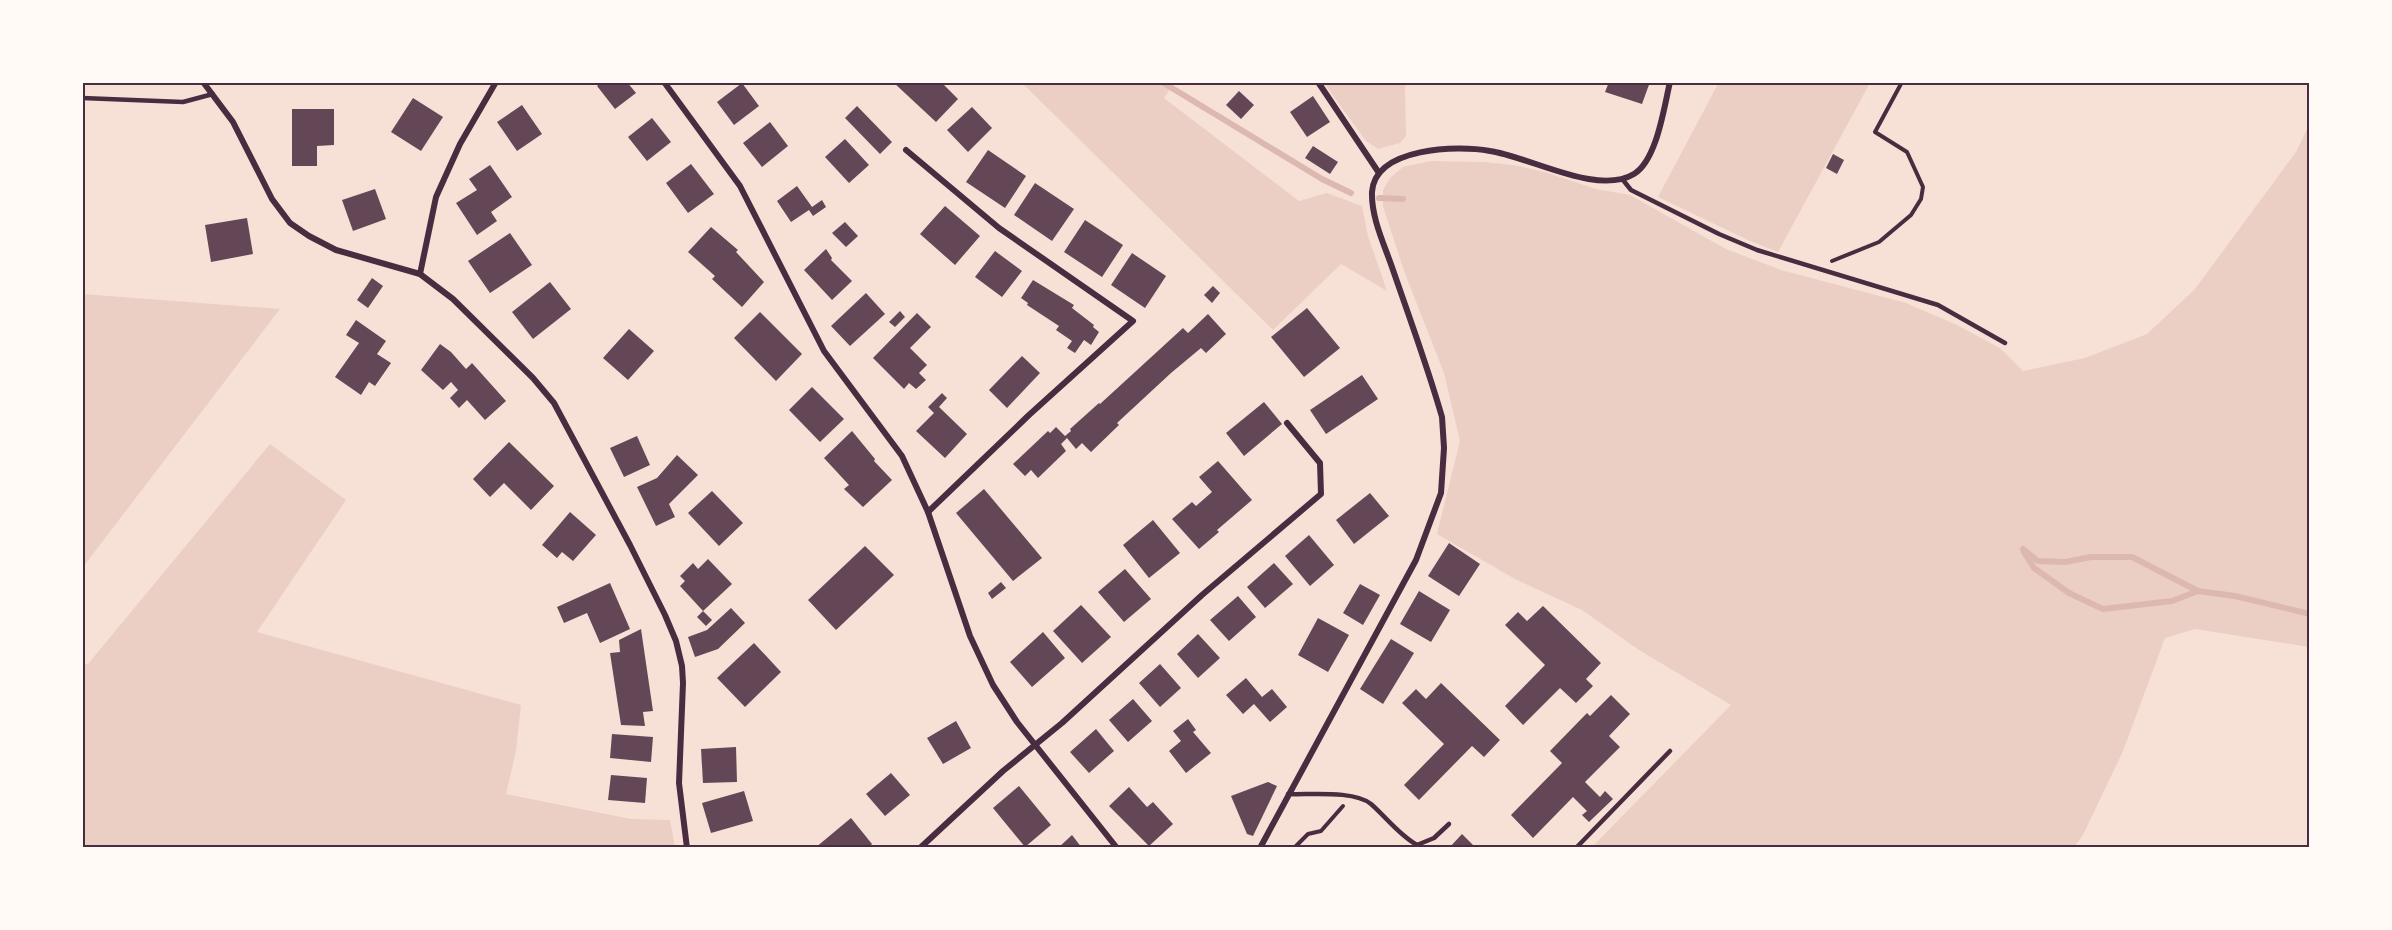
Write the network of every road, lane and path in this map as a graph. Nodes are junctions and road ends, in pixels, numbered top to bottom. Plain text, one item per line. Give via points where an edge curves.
1 (203, 82) edge
2 (496, 82) edge
3 (664, 82) edge
4 (1318, 82) edge
5 (1670, 82) edge
6 (1902, 82) edge
7 (213, 94) junction
8 (82, 98) edge
9 (906, 150) dead end
10 (1379, 173) junction
11 (1623, 180) junction
12 (1815, 267) junction
13 (420, 274) junction
14 (2005, 343) dead end
15 (1287, 423) dead end
16 (928, 512) junction
17 (1035, 746) junction
18 (1671, 751) dead end
19 (1288, 794) junction
20 (1352, 797) junction
21 (1449, 824) dead end
22 (687, 848) edge
23 (920, 848) edge
24 (1117, 848) edge
25 (1260, 848) edge
26 (1294, 848) edge
27 (1576, 848) edge

1 - 7 street
2 - 13 street via 459,144 436,197
3 - 16 street via 740,186 824,351 902,456
4 - 10 street
5 - 11 street via 1649,158
6 - 12 path via 1875,132 1907,152 1923,187 1921,199 1911,214 1879,242
7 - 8 lane via 183,102
7 - 13 street via 233,122 272,199 290,223 336,250
9 - 16 street via 999,228 1133,321
10 - 11 street via 1392,162 1413,154 1488,150 1581,178
10 - 19 street via 1372,192 1378,226 1442,417 1441,494 1416,560
11 - 12 lane via 1631,190 1719,234
12 - 14 lane via 1938,305
13 - 22 street via 453,299 554,403 665,615 682,666 679,783
15 - 17 street via 1320,463 1321,494
16 - 17 street via 980,660
17 - 23 street
17 - 24 street
18 - 27 lane
19 - 20 lane
19 - 25 street
20 - 21 lane via 1370,803 1417,845 1434,838
20 - 26 path via 1321,831 1308,834

